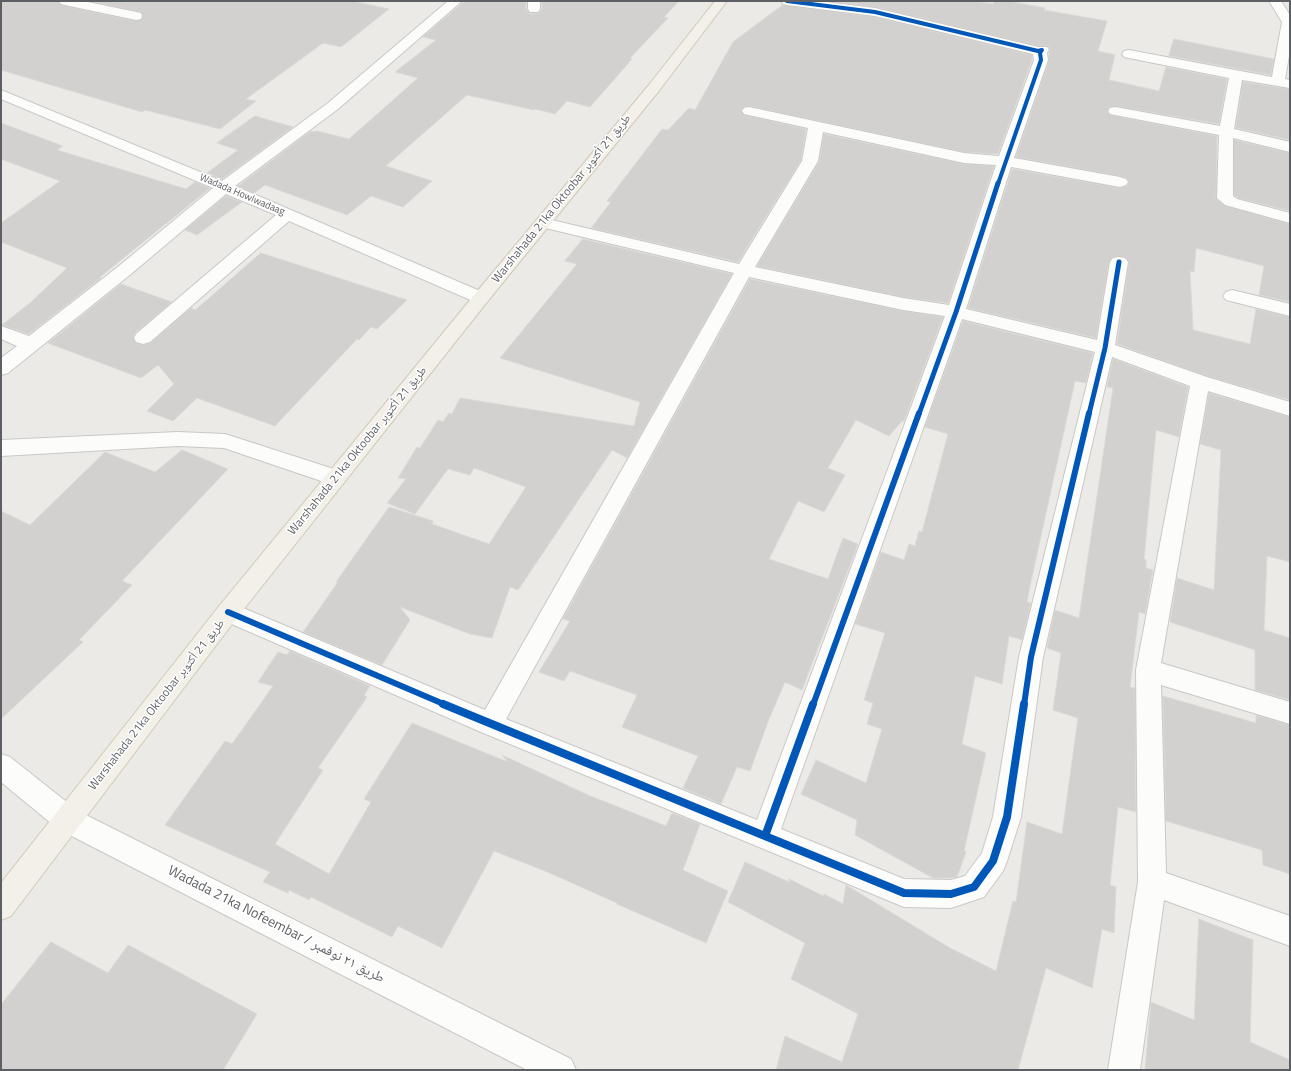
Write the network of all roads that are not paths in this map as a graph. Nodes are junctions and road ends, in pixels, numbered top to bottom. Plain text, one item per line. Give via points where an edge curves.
1 (65, 1) edge
2 (456, 1) edge
3 (721, 1) edge
4 (787, 1) edge
5 (1275, 1) edge
6 (136, 16) dead end
7 (1128, 54) dead end
8 (1236, 75) junction
9 (1284, 83) edge
10 (5, 100) edge
11 (750, 111) dead end
12 (1114, 111) dead end
13 (816, 127) junction
14 (1226, 132) junction
15 (1290, 147) edge
16 (1005, 162) junction
17 (1120, 182) dead end
18 (224, 186) junction
19 (287, 214) junction
20 (1290, 218) edge
21 (543, 223) junction
22 (1120, 262) dead end
23 (744, 270) junction
24 (1232, 296) dead end
25 (481, 298) junction
26 (1290, 310) edge
27 (956, 312) junction
28 (1, 332) edge
29 (143, 338) dead end
30 (30, 344) junction
31 (1105, 348) junction
32 (1, 368) edge
33 (1200, 382) junction
34 (1290, 409) edge
35 (1, 448) edge
36 (336, 478) junction
37 (228, 612) junction
38 (1148, 670) junction
39 (1290, 713) edge
40 (490, 724) junction
41 (1, 766) edge
42 (68, 820) junction
43 (765, 836) junction
44 (1152, 882) junction
45 (1, 906) edge
46 (1290, 931) edge
47 (560, 1070) edge
48 (1124, 1070) edge

1 - 6 street
2 - 18 street via 333,106
3 - 21 main road, Warshahada 21ka Oktoobar طريق 21 أكتوبر
4 - 16 street via 875,12 1042,50 1041,60
5 - 9 street via 1288,22
7 - 8 street
8 - 9 street
8 - 14 street
10 - 18 street, Wadada Howlwadaag
11 - 13 street
12 - 14 street
13 - 16 street via 964,158
13 - 23 street via 810,161
14 - 15 street
14 - 20 street via 1225,198 1231,202
16 - 17 street
16 - 27 street
18 - 19 street, Wadada Howlwadaag
18 - 30 street via 125,270
19 - 25 street, Wadada Howlwadaag
19 - 29 street
21 - 23 street
21 - 25 main road, Warshahada 21ka Oktoobar طريق 21 أكتوبر
22 - 31 street
23 - 27 street via 903,304
23 - 40 street
24 - 26 street
25 - 36 main road, Warshahada 21ka Oktoobar طريق 21 أكتوبر
27 - 31 street
27 - 43 street
28 - 30 street
30 - 32 street
31 - 33 street
31 - 43 street via 1031,657 1007,817 993,861 974,887 951,894 904,894
33 - 34 street
33 - 38 street
35 - 36 street via 205,439 224,441
36 - 37 main road, Warshahada 21ka Oktoobar طريق 21 أكتوبر
37 - 40 street
37 - 42 main road, Warshahada 21ka Oktoobar طريق 21 أكتوبر
38 - 39 street
38 - 44 street
40 - 43 street
41 - 42 street, Wadada 21ka Nofeembar / طريق ٢١ نوفمبر
42 - 45 main road, Warshahada 21ka Oktoobar طريق 21 أكتوبر
42 - 47 street, Wadada 21ka Nofeembar / طريق ٢١ نوفمبر
44 - 46 street
44 - 48 street

